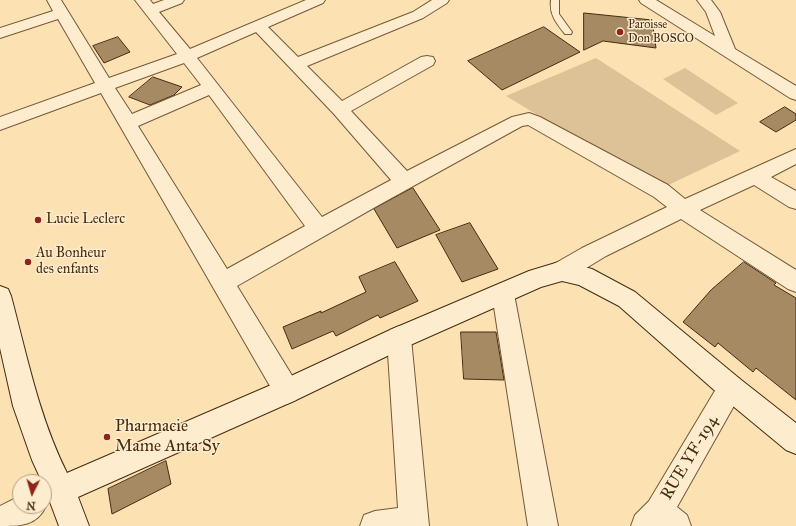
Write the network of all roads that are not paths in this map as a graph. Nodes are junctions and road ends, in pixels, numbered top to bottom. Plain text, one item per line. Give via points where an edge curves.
1 (177, 0) edge
2 (318, 0) edge
3 (555, 0) edge
4 (646, 0) edge
5 (704, 0) edge
6 (432, 2) edge
7 (146, 5) edge
8 (58, 7) edge
9 (258, 25) junction
10 (568, 32) dead end
11 (0, 33) edge
12 (728, 51) junction
13 (187, 56) junction
14 (427, 61) dead end
15 (296, 64) junction
16 (106, 86) junction
17 (212, 87) junction
18 (796, 94) edge
19 (340, 110) junction
20 (128, 123) junction
21 (0, 124) edge
22 (796, 156) edge
23 (756, 177) junction
24 (404, 181) junction
25 (796, 201) edge
26 (681, 209) junction
27 (318, 228) junction
28 (562, 271) junction
29 (796, 282) edge
30 (223, 283) junction
31 (503, 294) junction
32 (0, 296) edge
33 (399, 338) junction
34 (731, 388) junction
35 (287, 391) junction
36 (796, 440) edge
37 (53, 494) edge
38 (16, 514) edge
39 (660, 521) edge
40 (0, 522) edge
41 (413, 523) edge
42 (74, 526) edge
43 (375, 526) edge
44 (543, 526) edge

1 - 7 street
2 - 9 street
3 - 10 lane via 553,7 556,18
4 - 12 street
5 - 12 street via 713,12
6 - 15 street via 413,17
7 - 13 street
8 - 11 street
8 - 16 street
9 - 13 street
9 - 15 street
12 - 18 street
13 - 16 street
13 - 17 street
14 - 19 street
15 - 19 street
16 - 20 street
16 - 21 street
17 - 20 street
17 - 27 street
19 - 24 street
20 - 30 street
22 - 23 street
23 - 25 street
23 - 26 street
24 - 26 street via 518,121 529,119 661,191
24 - 27 street
26 - 28 street via 583,257
26 - 29 street
27 - 30 street
28 - 31 street via 537,278
28 - 34 street via 584,276 627,299
30 - 35 street
31 - 33 street
31 - 44 street
32 - 37 street via 26,406 46,460
33 - 35 street
33 - 41 street
34 - 36 street
34 - 39 street, RUE YF-194
35 - 37 street
37 - 42 street
38 - 40 street
41 - 43 street

